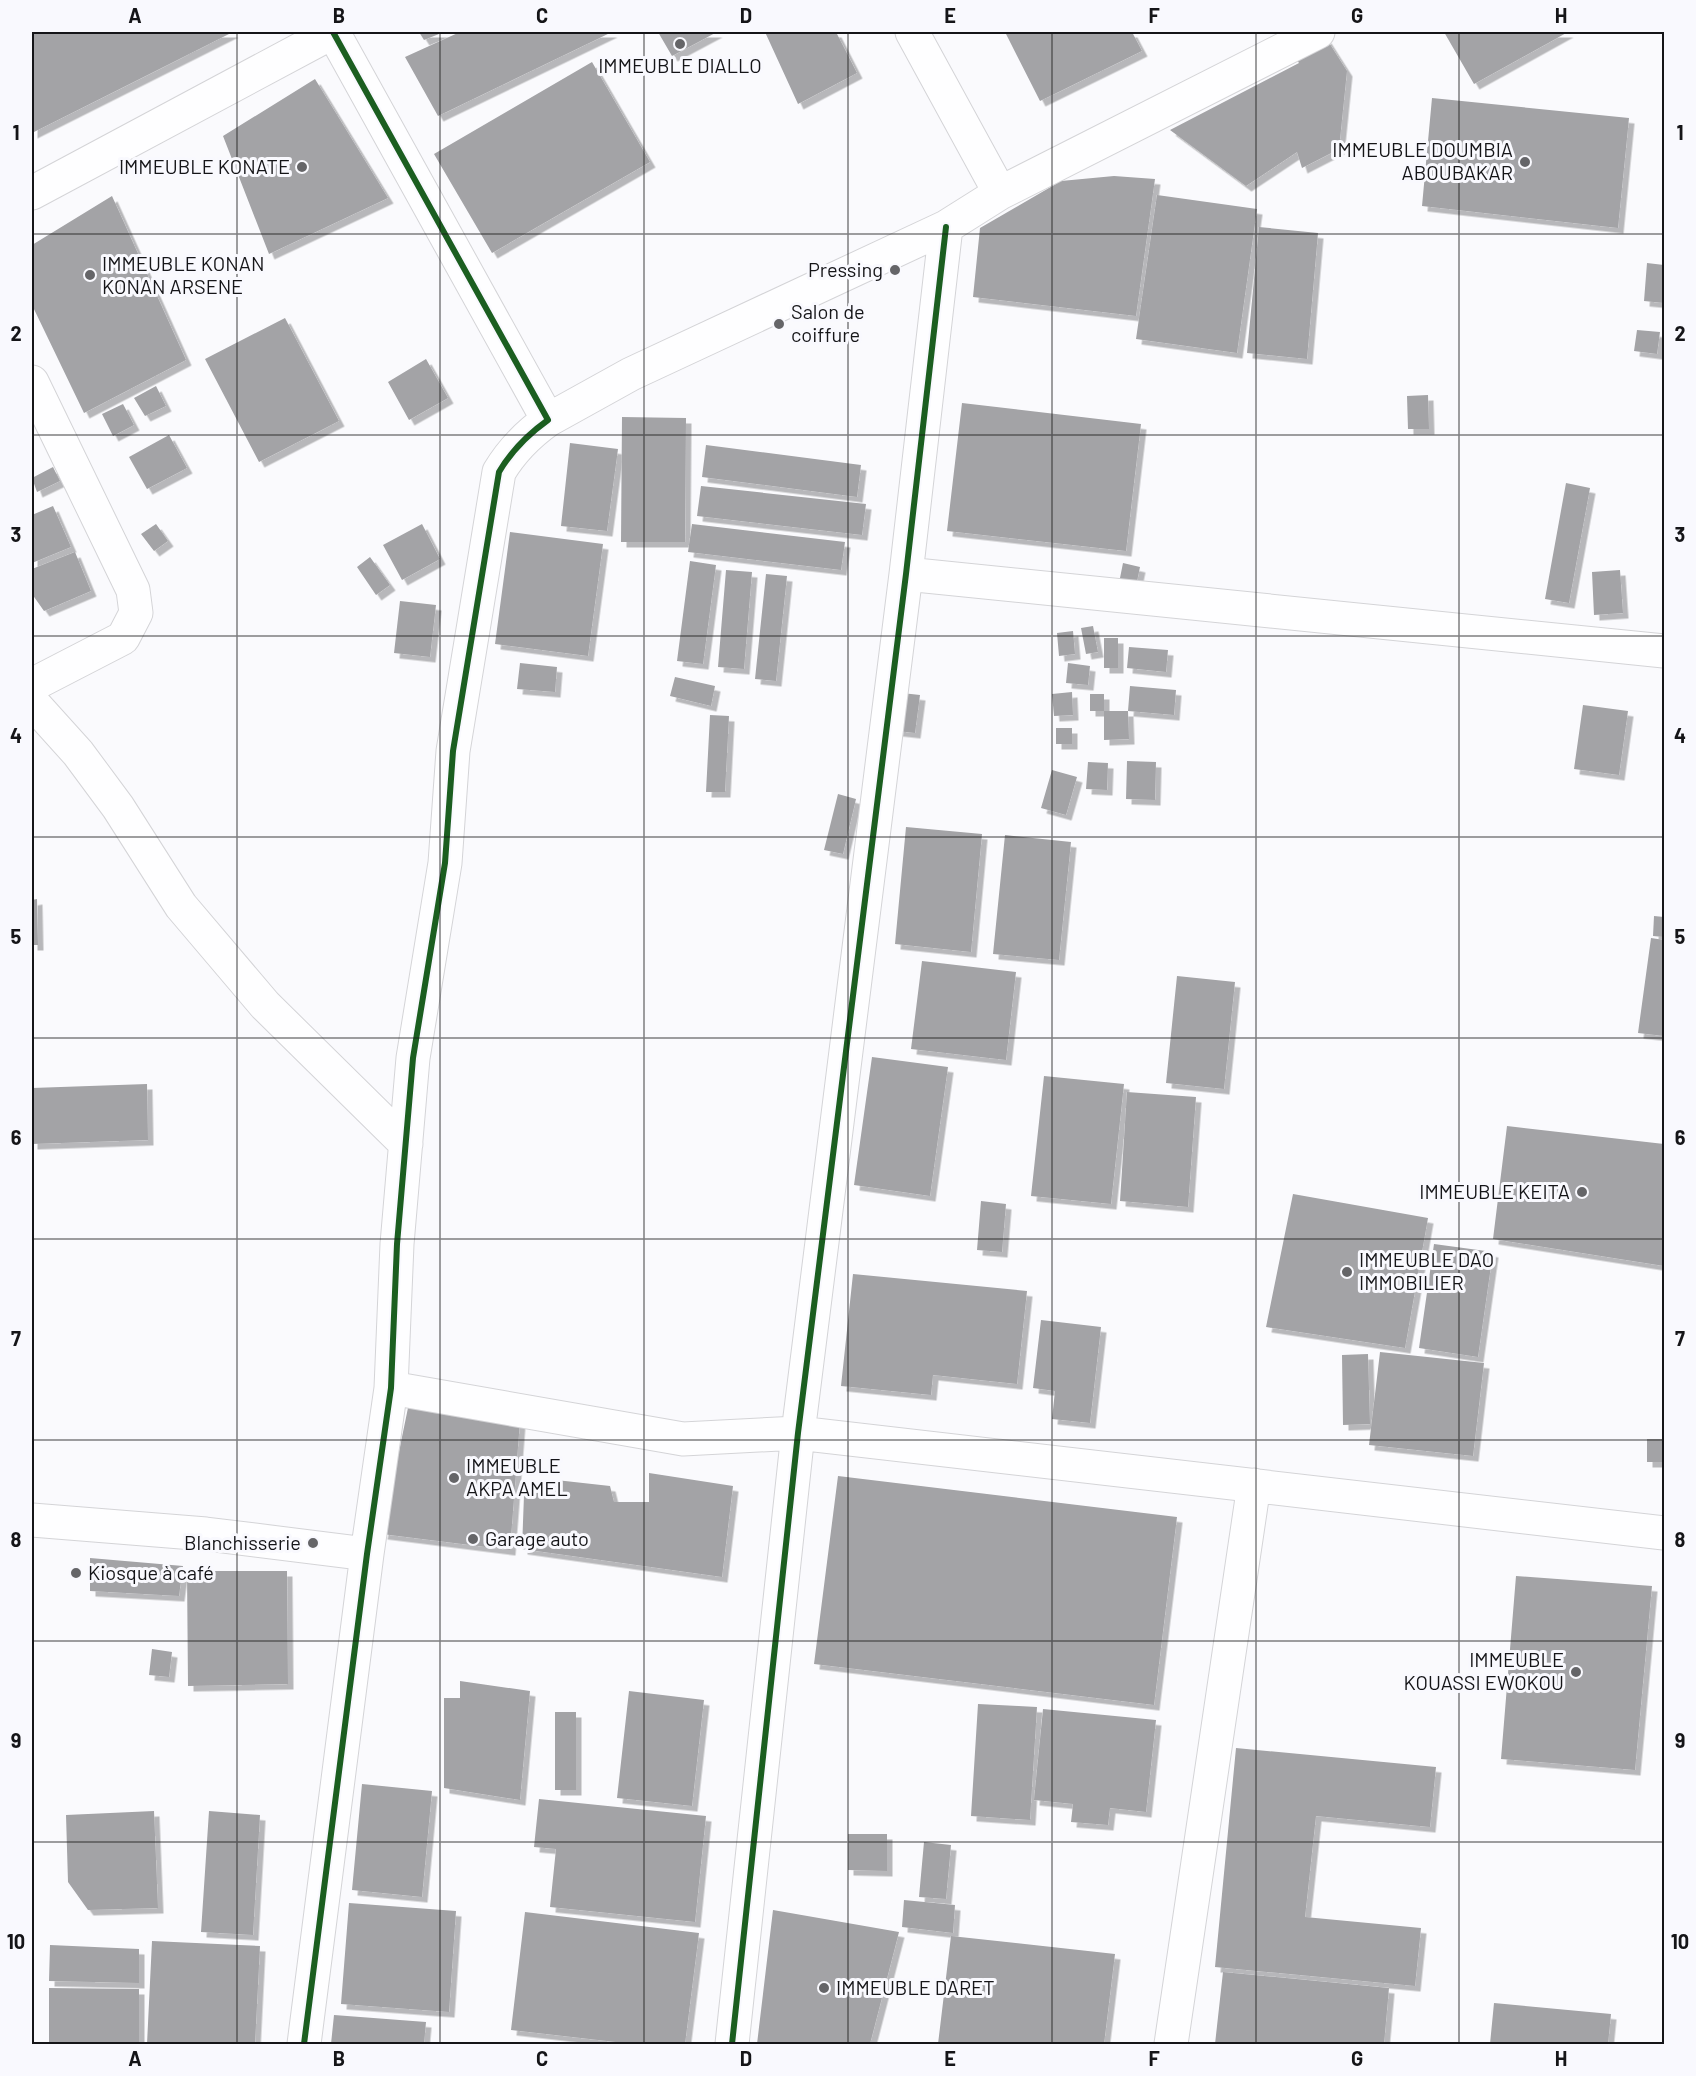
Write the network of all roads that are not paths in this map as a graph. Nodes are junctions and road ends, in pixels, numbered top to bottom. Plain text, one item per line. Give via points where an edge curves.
1 (333, 32) edge
2 (912, 32) edge
3 (1318, 32) edge
4 (32, 193) edge
5 (999, 193) junction
6 (945, 227) junction
7 (32, 382) edge
8 (548, 420) junction
9 (906, 574) junction
10 (1665, 651) edge
11 (32, 685) edge
12 (32, 702) edge
13 (406, 1144) junction
14 (392, 1388) junction
15 (798, 1433) junction
16 (1254, 1485) junction
17 (32, 1521) edge
18 (1665, 1533) edge
19 (367, 1554) junction
20 (304, 2044) edge
21 (732, 2044) edge
22 (1171, 2044) edge

1 - 4 street
1 - 8 street
2 - 5 street
3 - 5 street
5 - 6 street
6 - 8 street via 631,374
6 - 9 street
7 - 11 street via 133,590 136,613 123,638
8 - 13 street via 525,437 500,472 453,751 445,863 413,1058
9 - 10 street
9 - 15 street
12 - 13 street via 78,753 118,807 181,906 266,1005
13 - 14 street via 397,1244
14 - 15 street via 683,1439
14 - 19 street
15 - 16 street
15 - 21 street
16 - 18 street
16 - 22 street
17 - 19 street via 195,1533
19 - 20 street

